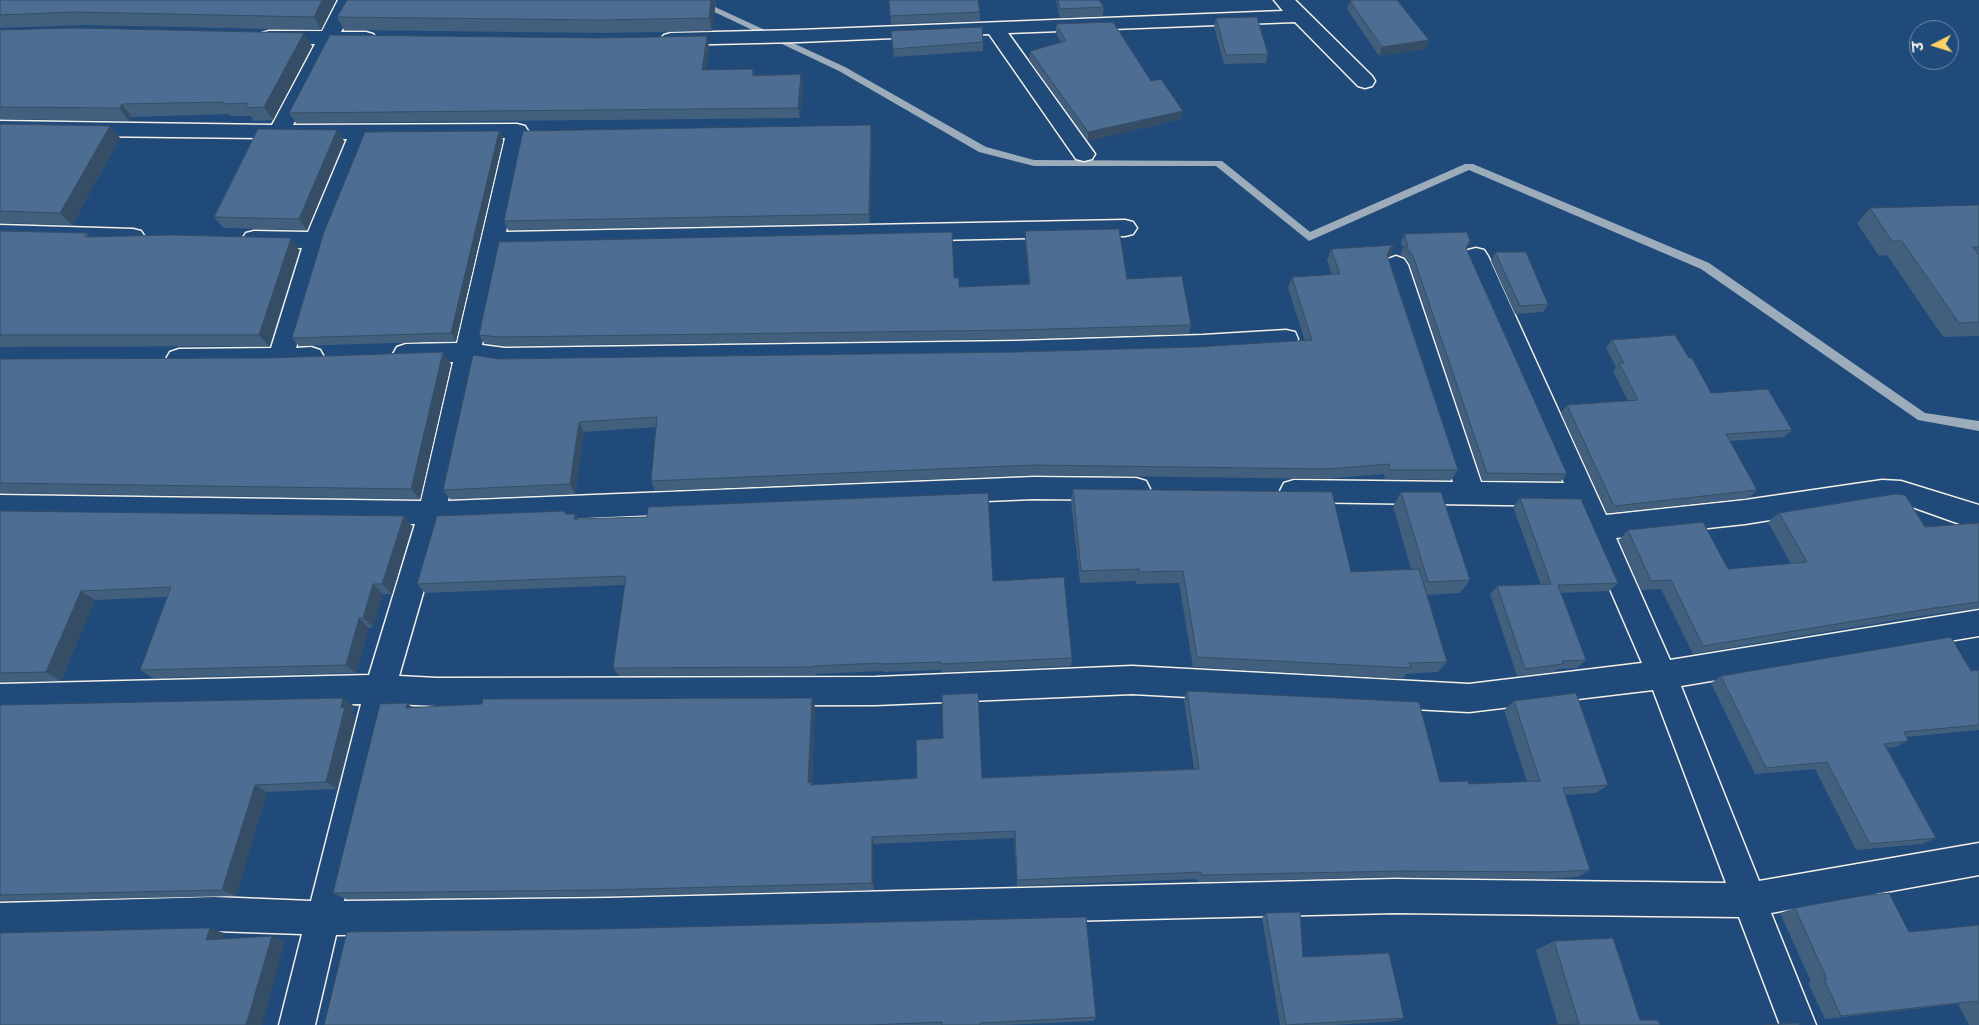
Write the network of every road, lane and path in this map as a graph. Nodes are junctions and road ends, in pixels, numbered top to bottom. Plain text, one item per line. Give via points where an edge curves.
1 (348, 0) edge
2 (1126, 0) edge
3 (1284, 0) edge
4 (1300, 16) junction
5 (1141, 21) junction
6 (994, 27) junction
7 (253, 36) edge
8 (328, 37) junction
9 (387, 38) edge
10 (653, 40) edge
11 (1365, 81) dead end
12 (0, 128) edge
13 (279, 132) junction
14 (361, 132) junction
15 (1084, 154) dead end
16 (1125, 228) dead end
17 (0, 233) edge
18 (158, 238) edge
19 (237, 239) edge
20 (316, 240) junction
21 (492, 241) junction
22 (1476, 256) dead end
23 (1396, 265) dead end
24 (1286, 339) dead end
25 (468, 352) junction
26 (379, 355) edge
27 (330, 357) edge
28 (280, 358) junction
29 (152, 359) edge
30 (1162, 490) edge
31 (1272, 491) edge
32 (1471, 494) junction
33 (1584, 495) junction
34 (0, 507) edge
35 (432, 513) junction
36 (1979, 516) edge
37 (1598, 528) junction
38 (1979, 623) edge
39 (1662, 675) junction
40 (380, 689) junction
41 (0, 698) edge
42 (1979, 859) edge
43 (1750, 900) junction
44 (324, 918) junction
45 (0, 920) edge
46 (297, 1025) edge
47 (1798, 1025) edge

1 - 8 street
2 - 5 street
3 - 4 street
4 - 5 street
4 - 11 street
5 - 6 street
6 - 10 street
6 - 15 street
7 - 8 street
8 - 9 street
8 - 13 street
12 - 13 street
13 - 14 street
14 - 20 street
14 - 21 street via 526,131
16 - 21 street
17 - 18 street
19 - 20 street
20 - 28 street
21 - 25 street
22 - 33 street
23 - 32 street
24 - 25 street via 1016,351 505,358
25 - 26 street
25 - 35 street
27 - 28 street
28 - 29 street
30 - 35 street via 1033,488
31 - 32 street
32 - 33 street
33 - 37 street
34 - 35 street
35 - 40 street
36 - 37 street via 1901,492 1882,491 1745,512
37 - 39 street
38 - 39 street
39 - 40 street via 1469,698 1132,680 876,691 437,692
39 - 43 street
40 - 41 street
40 - 44 street
42 - 43 street
43 - 44 street via 1394,896 608,916
43 - 47 street
44 - 45 street via 214,914
44 - 46 street

